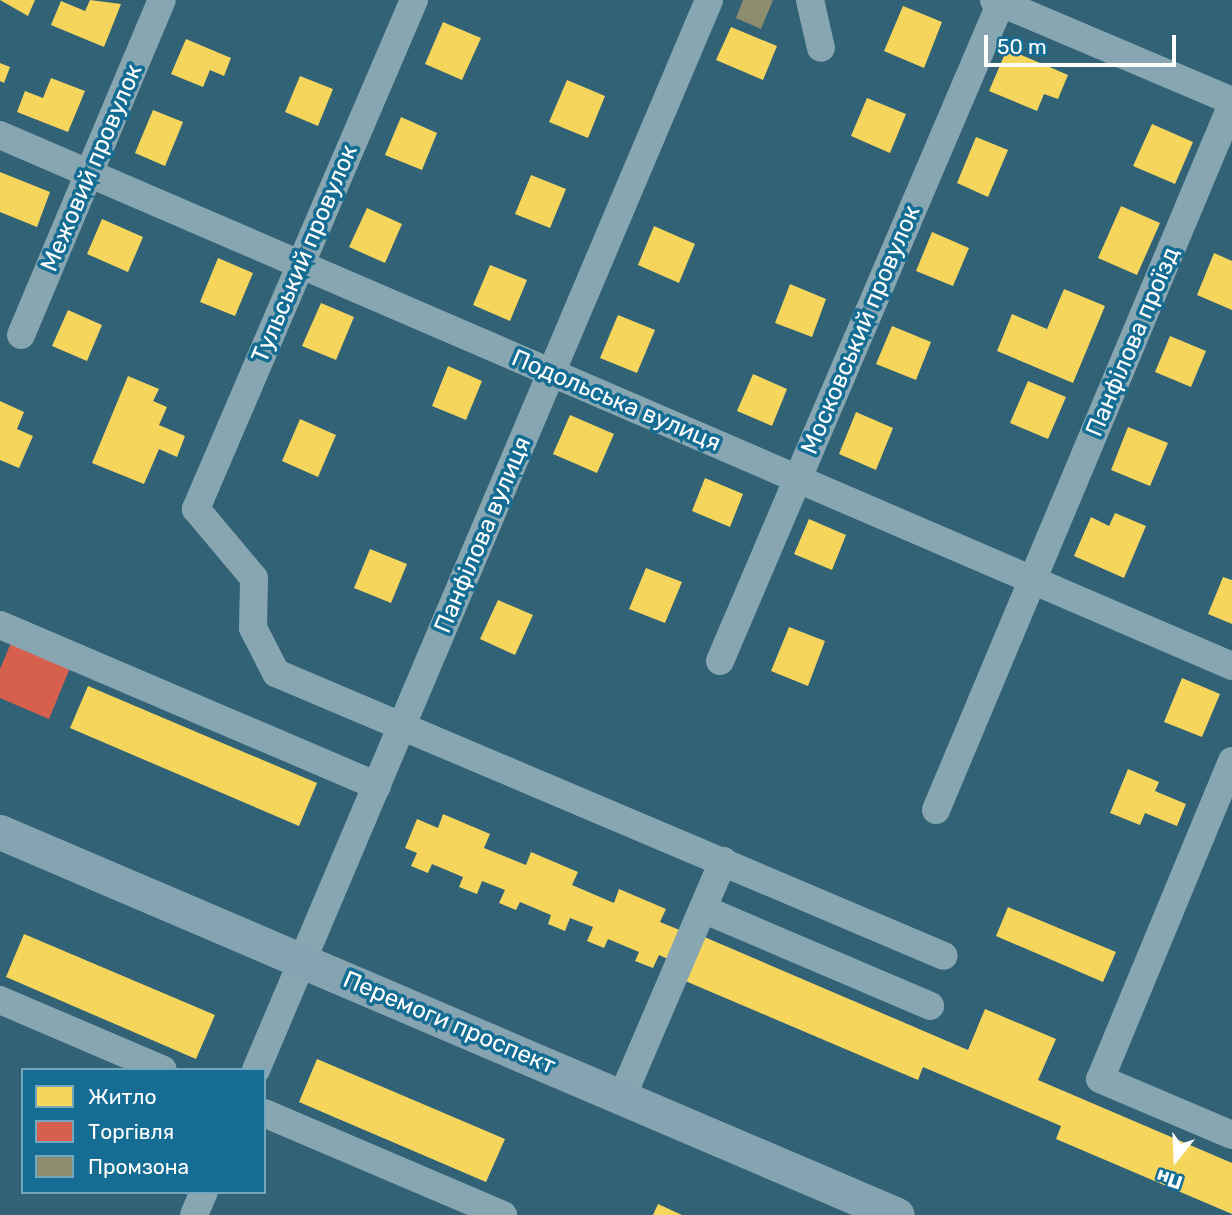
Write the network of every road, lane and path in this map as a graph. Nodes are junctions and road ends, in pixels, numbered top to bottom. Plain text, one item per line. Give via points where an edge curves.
1 (162, 0) edge
2 (414, 0) edge
3 (709, 0) edge
4 (810, 0) edge
5 (999, 1) edge
6 (821, 48) dead end
7 (1232, 102) edge
8 (0, 135) edge
9 (89, 174) junction
10 (301, 264) junction
11 (21, 335) dead end
12 (551, 373) junction
13 (797, 479) junction
14 (1034, 581) junction
15 (0, 625) edge
16 (720, 661) dead end
17 (1232, 666) edge
18 (402, 726) junction
19 (1232, 761) edge
20 (377, 786) junction
21 (936, 810) dead end
22 (0, 832) edge
23 (723, 861) junction
24 (703, 909) junction
25 (944, 957) dead end
26 (303, 961) junction
27 (0, 1000) edge
28 (930, 1006) dead end
29 (158, 1068) edge
30 (258, 1068) edge
31 (622, 1097) junction
32 (266, 1114) edge
33 (1232, 1135) edge
34 (203, 1194) edge
35 (194, 1215) edge
36 (503, 1215) edge
37 (897, 1215) edge

1 - 9 street, Межовий провулок
2 - 10 street, Тульський провулок
3 - 12 street, Панфілова вулиця
4 - 6 street
5 - 7 street
5 - 13 street, Московський провулок
7 - 14 street, Панфілова проїзд
8 - 9 street, Подольська вулиця
9 - 10 street, Подольська вулиця
9 - 11 street, Межовий провулок
10 - 12 street, Подольська вулиця
10 - 18 street, Тульський провулок via 196,509 254,578 253,628 276,673
12 - 13 street, Подольська вулиця
12 - 18 street, Панфілова вулиця
13 - 14 street, Подольська вулиця
13 - 16 street, Московський провулок
14 - 17 street, Подольська вулиця
14 - 21 street, Панфілова проїзд
15 - 20 street
18 - 20 street, Панфілова вулиця
18 - 23 street
19 - 33 street via 1100,1079
20 - 26 street, Панфілова вулиця
22 - 26 main road, Перемоги проспект
23 - 24 street
23 - 25 street
24 - 28 street
24 - 31 street
26 - 30 street, Панфілова вулиця
26 - 31 main road, Перемоги проспект
27 - 29 street
31 - 37 main road, Перемоги проспект
32 - 36 street
34 - 35 street

